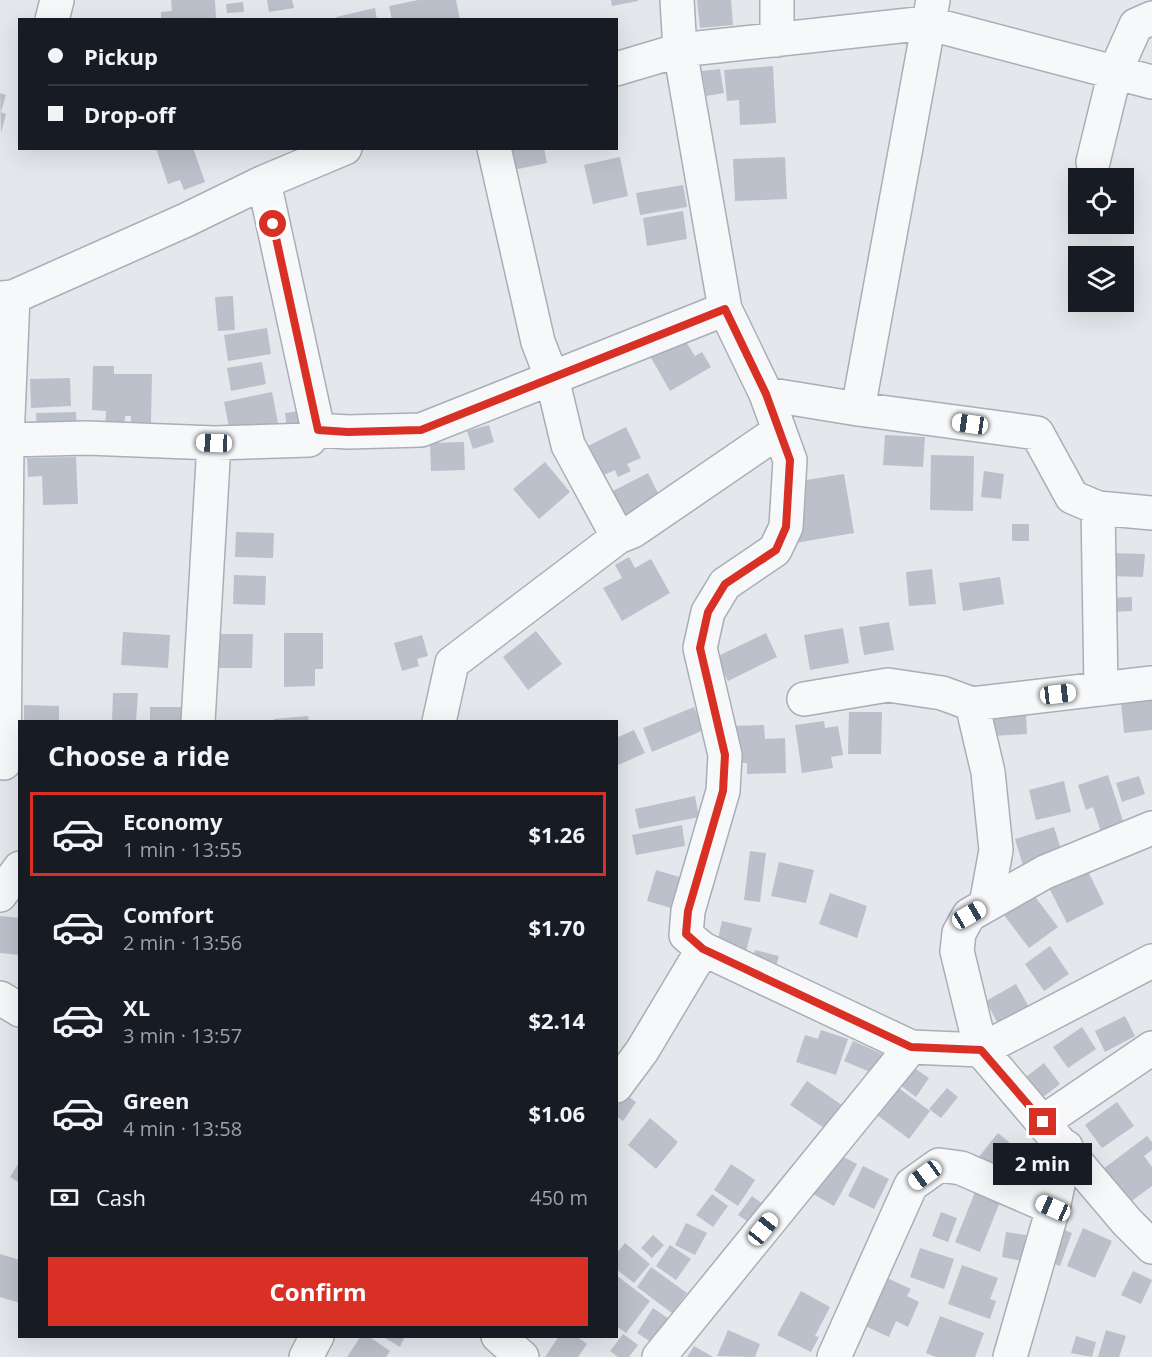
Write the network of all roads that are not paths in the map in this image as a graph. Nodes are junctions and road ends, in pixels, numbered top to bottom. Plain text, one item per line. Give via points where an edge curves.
1 (57, 0) edge
2 (677, 0) edge
3 (777, 0) edge
4 (930, 12) edge
5 (52, 18) edge
6 (1152, 18) edge
7 (777, 40) junction
8 (680, 50) junction
9 (618, 68) edge
10 (1115, 72) junction
11 (1152, 82) edge
12 (340, 150) edge
13 (494, 150) edge
14 (1093, 162) dead end
15 (264, 182) junction
16 (7, 298) edge
17 (725, 309) junction
18 (552, 378) junction
19 (766, 394) junction
20 (858, 409) junction
21 (318, 430) junction
22 (779, 431) junction
23 (8, 440) junction
24 (214, 443) junction
25 (1098, 508) junction
26 (1152, 513) edge
27 (618, 537) junction
28 (1152, 683) edge
29 (1101, 689) junction
30 (804, 699) dead end
31 (972, 704) junction
32 (198, 720) edge
33 (439, 720) edge
34 (8, 763) edge
35 (1152, 828) edge
36 (18, 871) edge
37 (0, 895) edge
38 (986, 905) junction
39 (703, 949) junction
40 (1152, 961) edge
41 (0, 998) edge
42 (18, 1009) edge
43 (911, 1047) junction
44 (1152, 1048) edge
45 (981, 1050) junction
46 (618, 1083) edge
47 (1043, 1122) junction
48 (1066, 1147) junction
49 (1053, 1208) junction
50 (1152, 1246) edge
51 (316, 1338) edge
52 (500, 1338) edge
53 (306, 1357) edge
54 (522, 1357) edge
55 (659, 1357) edge
56 (834, 1357) edge
57 (1010, 1357) edge

1 - 5 street
2 - 8 street
3 - 7 street
4 - 7 street
4 - 10 street
4 - 20 street
6 - 10 street via 1136,26
7 - 8 street
8 - 9 street
8 - 17 street
10 - 11 street
10 - 14 street
12 - 15 street
13 - 18 street via 538,342
15 - 16 street
15 - 21 street
16 - 23 street
17 - 18 street
17 - 19 street
18 - 21 street via 421,430
18 - 27 street via 568,446
19 - 20 street
19 - 22 street
20 - 25 street via 1037,433 1072,497
21 - 24 street via 309,440
22 - 27 street via 633,531
22 - 39 street via 790,460 786,527 776,550 725,584 708,612 700,648 725,755 723,791 688,911 686,934
23 - 24 street via 87,438
23 - 34 street
24 - 32 street
25 - 26 street
25 - 29 street
27 - 33 street via 452,663
28 - 29 street
29 - 31 street
30 - 31 street via 888,684 942,693
31 - 38 street via 988,772 996,850
35 - 38 street via 1045,872
36 - 37 street
38 - 45 street via 969,915 958,933 957,951
39 - 43 street
39 - 46 street via 642,1051
40 - 45 street
41 - 42 street
43 - 45 street
43 - 55 street
44 - 47 street
45 - 47 street
47 - 48 street
48 - 49 street
48 - 50 street via 1127,1222
49 - 56 street via 962,1168 939,1165 911,1185
49 - 57 street
51 - 53 street
52 - 54 street

